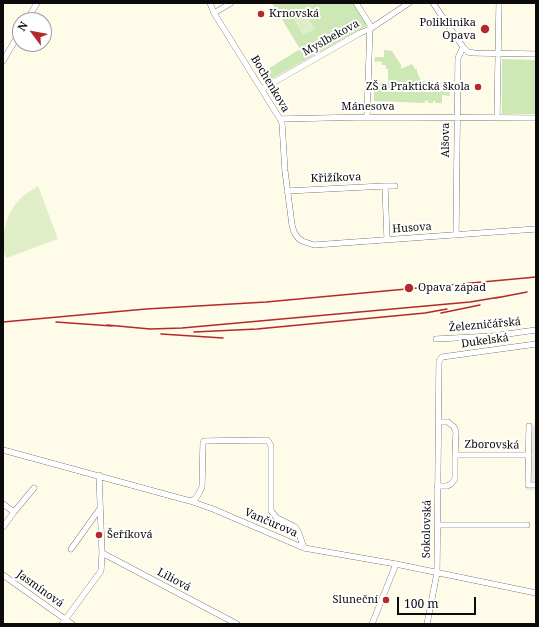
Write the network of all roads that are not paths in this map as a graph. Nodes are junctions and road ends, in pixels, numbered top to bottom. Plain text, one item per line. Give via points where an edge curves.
1 (37, 3) edge
2 (210, 3) edge
3 (231, 3) edge
4 (356, 3) edge
5 (409, 3) edge
6 (433, 3) edge
7 (499, 3) edge
8 (32, 12) edge
9 (214, 13) junction
10 (370, 29) junction
11 (12, 46) edge
12 (463, 47) junction
13 (499, 54) junction
14 (536, 54) edge
15 (3, 61) edge
16 (262, 89) junction
17 (367, 117) junction
18 (456, 117) junction
19 (497, 118) junction
20 (536, 118) edge
21 (280, 119) junction
22 (385, 186) junction
23 (395, 186) dead end
24 (288, 190) junction
25 (536, 229) edge
26 (294, 232) joint
27 (456, 235) junction
28 (387, 239) junction
29 (536, 330) edge
30 (436, 339) dead end
31 (536, 344) edge
32 (439, 361) joint
33 (438, 422) junction
34 (529, 426) dead end
35 (3, 450) edge
36 (456, 455) junction
37 (528, 456) junction
38 (99, 476) junction
39 (536, 485) edge
40 (438, 486) junction
41 (34, 488) dead end
42 (190, 501) junction
43 (3, 504) edge
44 (100, 510) junction
45 (14, 512) junction
46 (437, 525) junction
47 (527, 525) dead end
48 (3, 527) edge
49 (304, 548) junction
50 (70, 549) dead end
51 (102, 554) junction
52 (396, 564) junction
53 (437, 573) junction
54 (3, 575) edge
55 (536, 593) edge
56 (63, 622) edge
57 (72, 624) edge
58 (237, 624) edge
59 (372, 624) edge
60 (427, 624) edge

1 - 8 street
2 - 9 street, Bochenkova
3 - 9 street
4 - 10 street via 370,23
5 - 10 street, Myslbekova
6 - 12 street
7 - 13 street
9 - 16 street, Bochenkova
10 - 16 street, Myslbekova
10 - 17 street
11 - 15 street
12 - 13 street via 471,53
12 - 18 street, Alšova via 458,58
13 - 14 street
13 - 19 street
16 - 21 street, Bochenkova
17 - 18 street, Mánesova
17 - 21 street, Mánesova
18 - 19 street, Mánesova
18 - 27 street, Alšova
19 - 20 street, Mánesova
21 - 24 street, Bochenkova
22 - 23 street, Křižíkova
22 - 24 street, Křižíkova
22 - 28 street
24 - 26 street, Bochenkova
25 - 27 street, Husova
26 - 28 street, Husova via 302,241 314,245
27 - 28 street, Husova
29 - 30 street, Železničářská via 493,336
31 - 32 street, Dukelská via 442,357
32 - 33 street, Sokolovská
33 - 36 street, Sokolovská via 448,422 454,427
33 - 40 street, Sokolovská
34 - 37 street, Zborovská
35 - 38 street, Vančurova
36 - 37 street, Zborovská
36 - 40 street, Sokolovská via 455,479 447,486
37 - 39 street, Zborovská via 528,485
38 - 42 street, Vančurova
38 - 44 street
40 - 46 street, Sokolovská
41 - 45 street
42 - 49 street, Vančurova
42 - 49 street via 195,499 202,486 204,441 267,440 271,446 271,512 295,527
43 - 45 street
44 - 50 street
44 - 51 street
45 - 48 street
46 - 47 street
46 - 53 street, Sokolovská
49 - 52 street, Vančurova
51 - 56 street via 101,571
51 - 58 street, Liliová
52 - 53 street, Vančurova
52 - 59 street
53 - 55 street, Vančurova
53 - 60 street, Sokolovská
54 - 56 street, Jasmínová
56 - 57 street, Jasmínová

